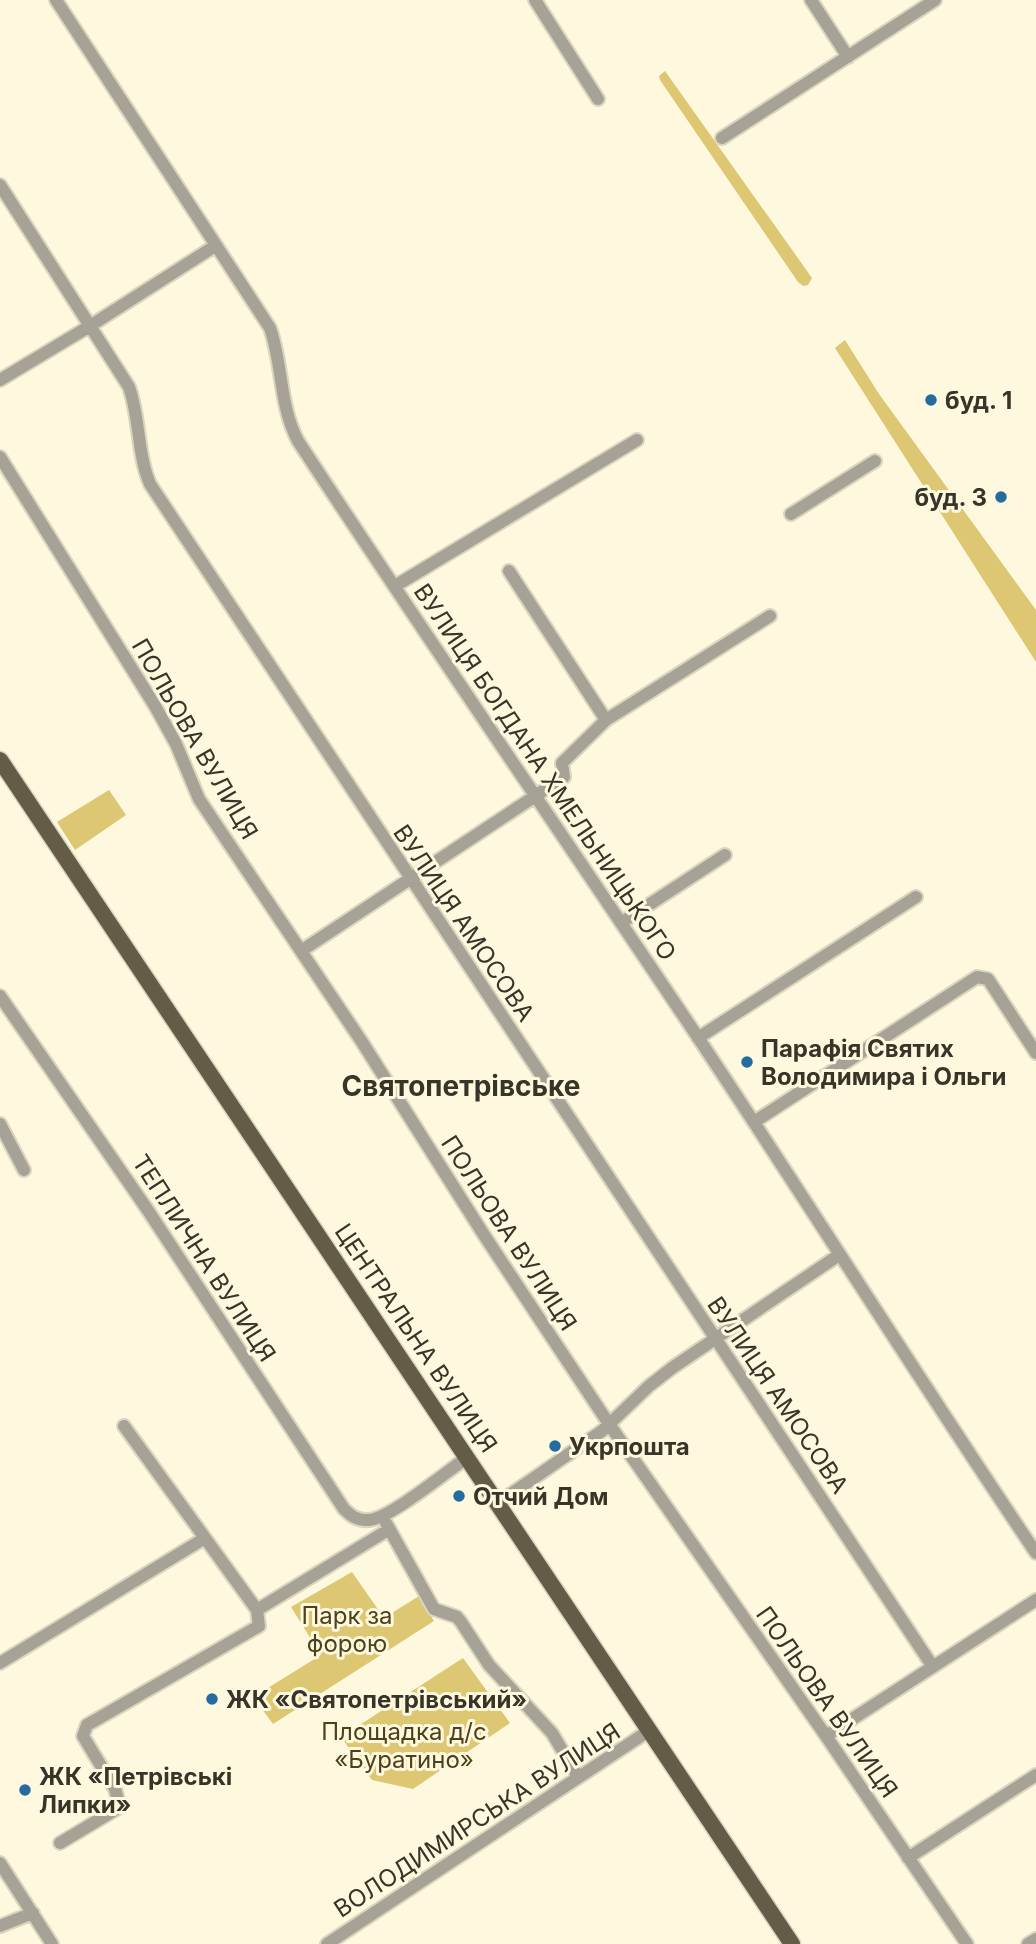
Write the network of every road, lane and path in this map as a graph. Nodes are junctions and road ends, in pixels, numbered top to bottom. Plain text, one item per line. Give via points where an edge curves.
1 (56, 0) edge
2 (535, 0) edge
3 (811, 0) edge
4 (935, 0) edge
5 (848, 57) junction
6 (598, 99) dead end
7 (722, 138) dead end
8 (0, 185) edge
9 (215, 246) junction
10 (90, 326) junction
11 (0, 380) edge
12 (637, 440) dead end
13 (0, 457) edge
14 (874, 461) dead end
15 (791, 514) dead end
16 (509, 571) dead end
17 (395, 586) junction
18 (770, 616) dead end
19 (606, 720) junction
20 (0, 760) edge
21 (5, 778) edge
22 (534, 796) junction
23 (725, 855) dead end
24 (410, 879) junction
25 (916, 897) dead end
26 (621, 923) junction
27 (301, 951) junction
28 (0, 996) edge
29 (698, 1038) junction
30 (1036, 1052) edge
31 (754, 1122) junction
32 (0, 1124) edge
33 (24, 1170) dead end
34 (839, 1255) junction
35 (715, 1338) junction
36 (609, 1424) junction
37 (124, 1426) dead end
38 (468, 1457) junction
39 (498, 1503) junction
40 (384, 1516) junction
41 (388, 1530) junction
42 (205, 1538) junction
43 (1036, 1553) edge
44 (1036, 1600) edge
45 (257, 1610) junction
46 (0, 1663) edge
47 (933, 1667) junction
48 (650, 1730) junction
49 (827, 1736) junction
50 (1036, 1775) edge
51 (578, 1777) junction
52 (60, 1843) dead end
53 (908, 1858) junction
54 (0, 1863) edge
55 (33, 1913) junction
56 (0, 1926) edge
57 (1036, 1939) edge
58 (52, 1944) edge
59 (327, 1944) edge
60 (792, 1944) edge
61 (967, 1944) edge
62 (1028, 1944) edge

1 - 9 street, ВУЛИЦЯ БОГДАНА ХМЕЛЬНИЦЬКОГО
2 - 6 street
3 - 5 street
4 - 5 street
5 - 7 street
8 - 10 street, ВУЛИЦЯ АМОСОВА
9 - 10 street
9 - 17 street, ВУЛИЦЯ БОГДАНА ХМЕЛЬНИЦЬКОГО via 270,328 285,408 298,440
10 - 11 street
10 - 24 street, ВУЛИЦЯ АМОСОВА via 129,387 150,484
12 - 17 street
13 - 27 street, ПОЛЬОВА ВУЛИЦЯ via 155,706 199,799
14 - 15 street
16 - 19 street
17 - 22 street, ВУЛИЦЯ БОГДАНА ХМЕЛЬНИЦЬКОГО
18 - 19 street
19 - 22 street via 562,763 564,777
20 - 21 main road, ЦЕНТРАЛЬНА ВУЛИЦЯ
21 - 38 main road, ЦЕНТРАЛЬНА ВУЛИЦЯ
22 - 24 street
22 - 26 street, ВУЛИЦЯ БОГДАНА ХМЕЛЬНИЦЬКОГО
23 - 26 street
24 - 27 street
24 - 35 street, ВУЛИЦЯ АМОСОВА
25 - 29 street
26 - 29 street, ВУЛИЦЯ БОГДАНА ХМЕЛЬНИЦЬКОГО
27 - 36 street, ПОЛЬОВА ВУЛИЦЯ
28 - 40 street, ТЕПЛИЧНА ВУЛИЦЯ via 344,1509 356,1519
29 - 31 street, ВУЛИЦЯ БОГДАНА ХМЕЛЬНИЦЬКОГО
30 - 31 street via 988,979 977,977
31 - 34 street, ВУЛИЦЯ БОГДАНА ХМЕЛЬНИЦЬКОГО
32 - 33 street
34 - 35 street
34 - 43 street, ВУЛИЦЯ БОГДАНА ХМЕЛЬНИЦЬКОГО
35 - 36 street via 649,1386
35 - 47 street, ВУЛИЦЯ АМОСОВА
36 - 39 street
36 - 49 street, ПОЛЬОВА ВУЛИЦЯ
37 - 42 street
38 - 39 main road, ЦЕНТРАЛЬНА ВУЛИЦЯ
38 - 40 street
39 - 48 main road, ЦЕНТРАЛЬНА ВУЛИЦЯ
40 - 41 street
41 - 45 street
41 - 51 street via 435,1609 461,1622 489,1665 552,1733
42 - 45 street
42 - 46 street
44 - 47 street
45 - 52 street via 259,1626 87,1725 83,1736 119,1803 115,1810
47 - 49 street
48 - 51 street, ВОЛОДИМИРСЬКА ВУЛИЦЯ
48 - 60 main road, ЦЕНТРАЛЬНА ВУЛИЦЯ
49 - 53 street, ПОЛЬОВА ВУЛИЦЯ
50 - 53 street
51 - 59 street, ВОЛОДИМИРСЬКА ВУЛИЦЯ
53 - 61 street, ПОЛЬОВА ВУЛИЦЯ
54 - 55 street
55 - 56 street
55 - 58 street
57 - 62 street

